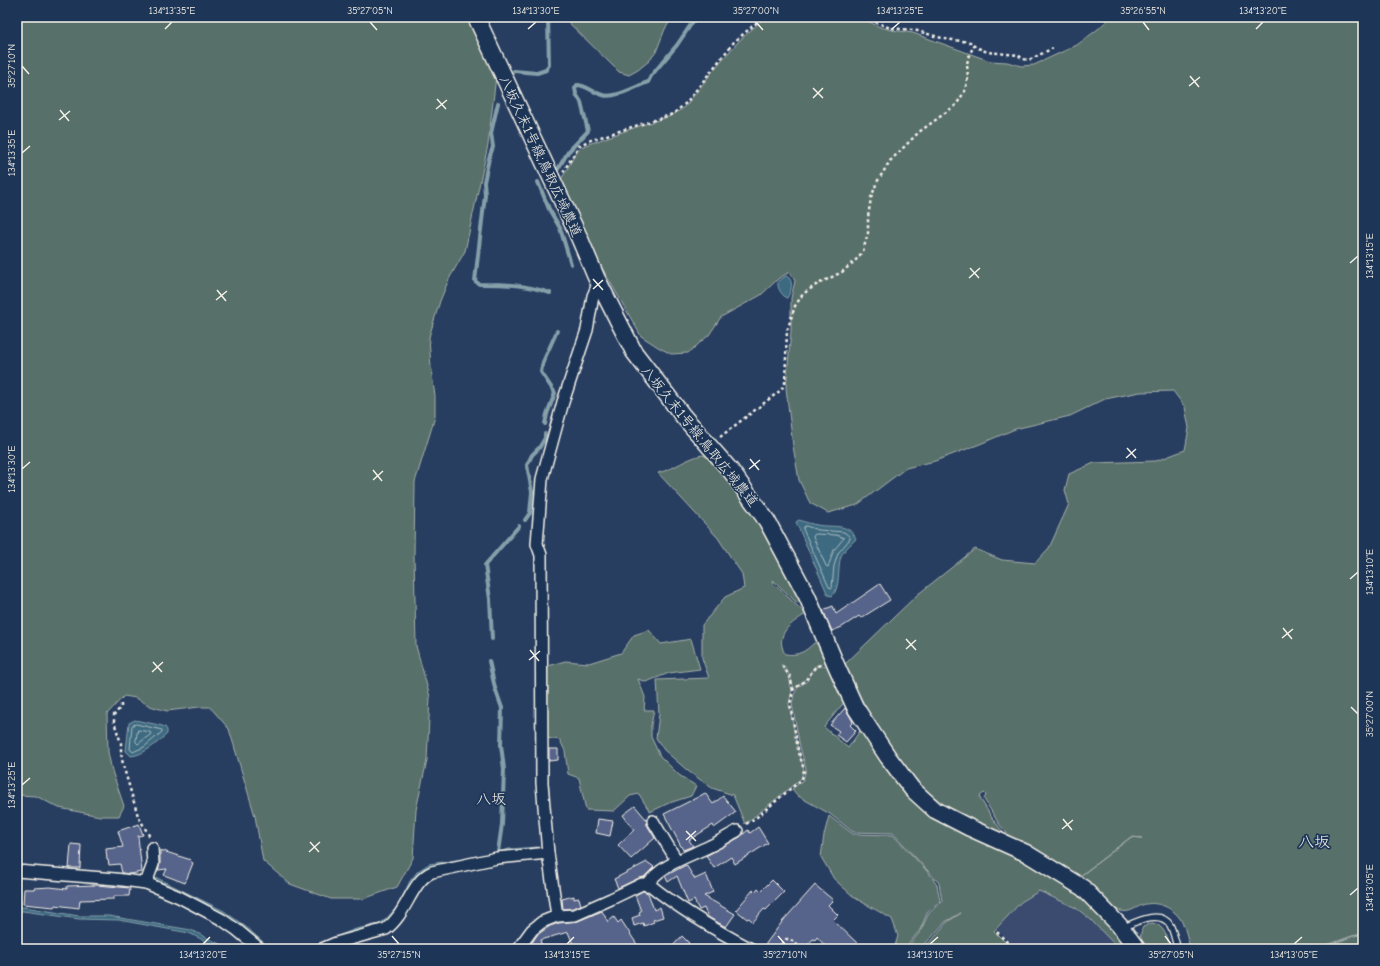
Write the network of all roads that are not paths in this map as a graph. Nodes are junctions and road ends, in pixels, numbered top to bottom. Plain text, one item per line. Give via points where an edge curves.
1 (476, 17) edge
2 (599, 282) junction
3 (653, 822) dead end
4 (736, 831) road end
5 (152, 848) road end
6 (548, 853) junction
7 (677, 861) junction
8 (17, 871) edge
9 (146, 883) junction
10 (647, 885) junction
11 (557, 916) junction
12 (1121, 928) junction
13 (260, 949) edge
14 (322, 949) edge
15 (518, 949) edge
16 (752, 949) edge
17 (1137, 949) edge
18 (1178, 949) edge

1 - 2 street, 八坂久末1号線;鳥取広域農道
2 - 6 street via 542,479 537,544 540,555 542,783
2 - 12 street, 八坂久末1号線;鳥取広域農道 via 634,352 683,416 731,471 767,521 807,596 855,707 912,789 935,810 968,828 1026,853 1083,888
3 - 7 street
4 - 7 street
5 - 9 street via 153,864
6 - 11 street
6 - 14 street via 497,858 432,872 420,880 398,918 386,929
7 - 10 street via 652,877
8 - 9 street via 114,878
9 - 13 street via 180,897 221,919
10 - 11 street via 642,884 575,915
10 - 16 street via 694,918
11 - 15 street via 542,922 532,930
12 - 17 street, 八坂久末1号線;鳥取広域農道
12 - 18 lane via 1150,917 1163,918 1169,925

